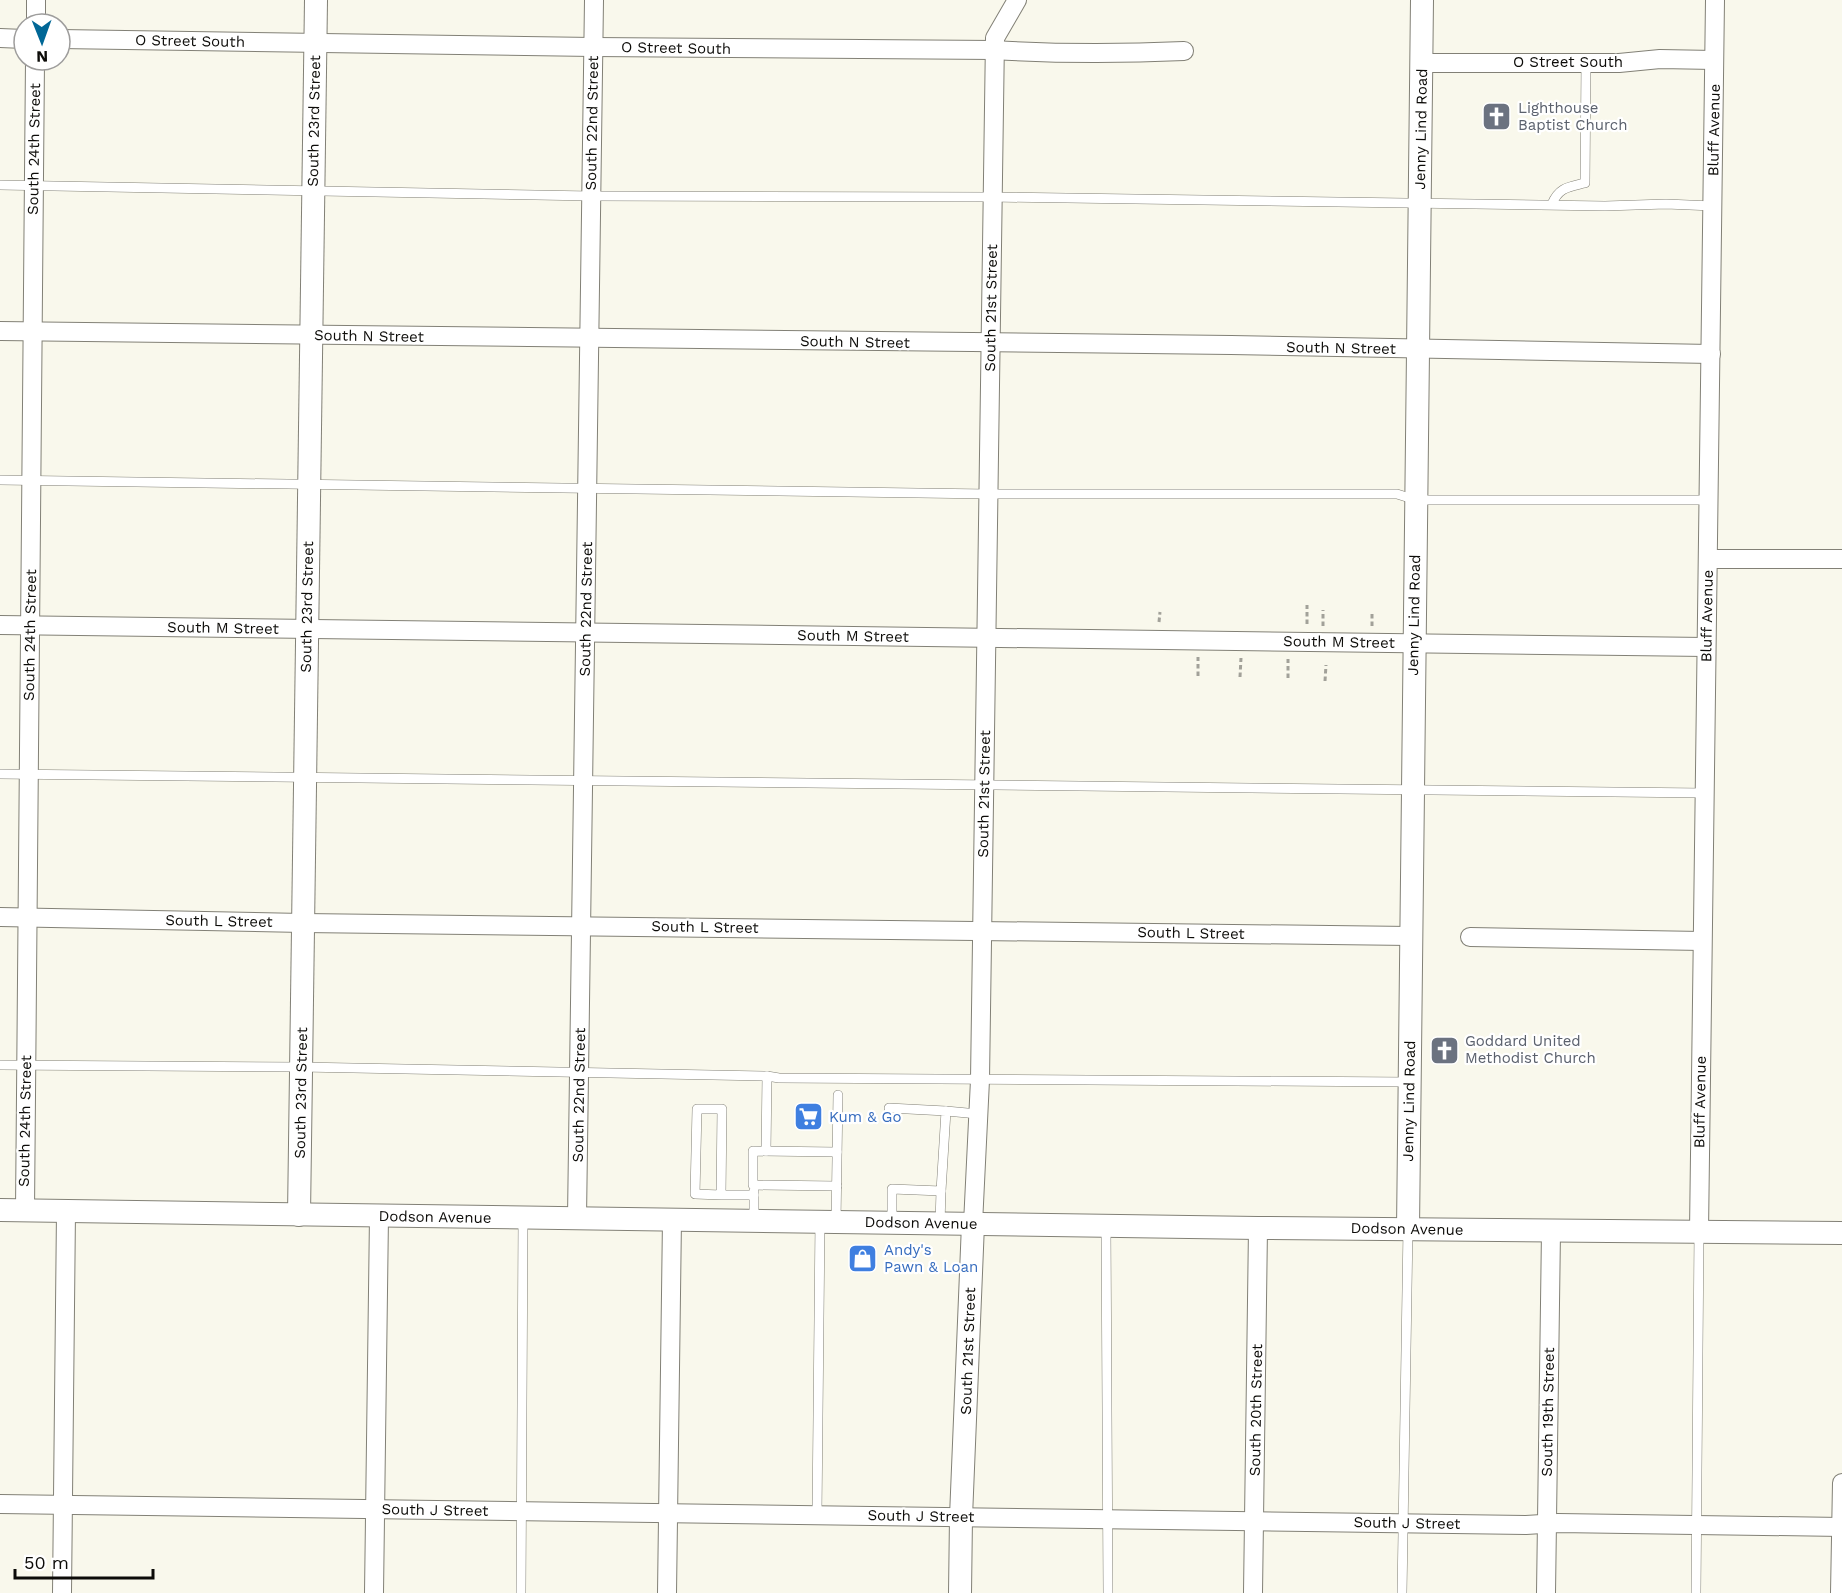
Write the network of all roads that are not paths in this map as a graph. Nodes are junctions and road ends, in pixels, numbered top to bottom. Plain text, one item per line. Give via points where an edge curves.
1 (315, 0) edge
2 (594, 0) edge
3 (1017, 0) edge
4 (1422, 0) edge
5 (1715, 0) edge
6 (72, 39) edge
7 (315, 43) junction
8 (593, 47) junction
9 (995, 50) junction
10 (1184, 51) dead end
11 (1714, 60) junction
12 (1422, 63) junction
13 (1586, 63) junction
14 (35, 72) edge
15 (0, 185) edge
16 (34, 186) junction
17 (314, 190) junction
18 (591, 196) junction
19 (992, 197) junction
20 (1420, 202) junction
21 (1552, 204) junction
22 (1713, 206) junction
23 (0, 331) edge
24 (33, 332) junction
25 (312, 335) junction
26 (589, 339) junction
27 (990, 344) junction
28 (1418, 349) junction
29 (1711, 354) junction
30 (0, 480) edge
31 (31, 480) junction
32 (309, 483) junction
33 (587, 487) junction
34 (988, 494) junction
35 (1416, 500) junction
36 (1709, 500) junction
37 (1708, 559) junction
38 (1842, 560) edge
39 (0, 625) edge
40 (30, 626) junction
41 (307, 629) junction
42 (585, 632) junction
43 (985, 637) junction
44 (1414, 643) junction
45 (1706, 647) junction
46 (0, 774) edge
47 (29, 774) junction
48 (305, 778) junction
49 (583, 782) junction
50 (984, 785) junction
51 (1412, 790) junction
52 (1704, 793) junction
53 (0, 917) edge
54 (27, 918) junction
55 (303, 923) junction
56 (581, 926) junction
57 (982, 931) junction
58 (1410, 936) junction
59 (1470, 937) dead end
60 (1702, 941) junction
61 (0, 1065) edge
62 (26, 1065) junction
63 (301, 1067) junction
64 (579, 1072) junction
65 (767, 1076) junction
66 (980, 1080) junction
67 (1409, 1082) junction
68 (838, 1095) dead end
69 (889, 1108) dead end
70 (946, 1111) junction
71 (978, 1114) junction
72 (766, 1151) junction
73 (837, 1152) junction
74 (837, 1186) junction
75 (754, 1190) junction
76 (941, 1191) junction
77 (721, 1195) junction
78 (704, 1207) junction
79 (0, 1210) edge
80 (25, 1211) junction
81 (66, 1211) junction
82 (299, 1215) junction
83 (378, 1216) junction
84 (523, 1218) junction
85 (577, 1218) junction
86 (672, 1220) junction
87 (754, 1220) junction
88 (828, 1222) junction
89 (892, 1223) junction
90 (940, 1223) junction
91 (973, 1224) junction
92 (1106, 1226) junction
93 (1258, 1228) junction
94 (1408, 1230) junction
95 (1551, 1231) junction
96 (1699, 1232) junction
97 (1842, 1233) edge
98 (1842, 1483) edge
99 (0, 1504) edge
100 (63, 1505) junction
101 (375, 1509) junction
102 (523, 1511) junction
103 (668, 1512) junction
104 (817, 1514) junction
105 (961, 1517) junction
106 (1108, 1518) junction
107 (1254, 1520) junction
108 (1404, 1523) junction
109 (1547, 1524) junction
110 (1697, 1526) junction
111 (1842, 1527) edge
112 (62, 1593) edge
113 (374, 1593) edge
114 (521, 1593) edge
115 (667, 1593) edge
116 (960, 1593) edge
117 (1108, 1593) edge
118 (1253, 1593) edge
119 (1402, 1593) edge
120 (1545, 1593) edge
121 (1696, 1593) edge
122 (1840, 1593) edge

1 - 7 street, South 23rd Street
2 - 8 street, South 22nd Street
3 - 9 street, South 21st Street via 995,38
4 - 12 street, Jenny Lind Road
5 - 11 street, Bluff Avenue
6 - 7 street, O Street South
7 - 8 street, O Street South
7 - 17 street, South 23rd Street
8 - 9 street, O Street South
8 - 18 street, South 22nd Street
9 - 10 street, O Street South via 1106,54
9 - 19 street, South 21st Street
11 - 13 street, O Street South
11 - 22 street, Bluff Avenue
12 - 13 street, O Street South
12 - 20 street, Jenny Lind Road
13 - 21 lane via 1585,183 1562,188
14 - 16 street, South 24th Street
15 - 16 lane
16 - 17 lane
16 - 24 street, South 24th Street
17 - 18 lane
17 - 25 street, South 23rd Street
18 - 19 lane
18 - 26 street, South 22nd Street
19 - 20 lane
19 - 27 street, South 21st Street
20 - 21 lane
20 - 28 street, Jenny Lind Road
21 - 22 lane
22 - 29 street, Bluff Avenue
23 - 24 street, South N Street
24 - 25 street, South N Street
24 - 31 street, South 24th Street
25 - 26 street, South N Street
25 - 32 street, South 23rd Street
26 - 27 street, South N Street
26 - 33 street, South 22nd Street
27 - 28 street, South N Street
27 - 34 street, South 21st Street
28 - 29 street, South N Street
28 - 35 street, Jenny Lind Road
29 - 36 street, Bluff Avenue
30 - 31 lane
31 - 32 lane
31 - 40 street, South 24th Street
32 - 33 lane
32 - 41 street, South 23rd Street
33 - 34 lane
33 - 42 street, South 22nd Street
34 - 35 lane via 1397,494
34 - 43 street, South 21st Street
35 - 36 lane
35 - 44 street, Jenny Lind Road
36 - 37 street, Bluff Avenue
37 - 38 street
37 - 45 street, Bluff Avenue
39 - 40 street, South M Street
40 - 41 street, South M Street
40 - 47 street, South 24th Street
41 - 42 street, South M Street
41 - 48 street, South 23rd Street
42 - 43 street, South M Street
42 - 49 street, South 22nd Street
43 - 44 street, South M Street
43 - 50 street, South 21st Street
44 - 45 street, South M Street
44 - 51 street, Jenny Lind Road
45 - 52 street, Bluff Avenue
46 - 47 lane
47 - 48 lane
47 - 54 street, South 24th Street
48 - 49 lane
48 - 55 street, South 23rd Street
49 - 50 lane
49 - 56 street, South 22nd Street
50 - 51 lane
50 - 57 street, South 21st Street
51 - 52 lane
51 - 58 street, Jenny Lind Road
52 - 60 street, Bluff Avenue
53 - 54 street, South L Street
54 - 55 street, South L Street
54 - 62 street, South 24th Street
55 - 56 street, South L Street
55 - 63 street, South 23rd Street
56 - 57 street, South L Street
56 - 64 street, South 22nd Street
57 - 58 street, South L Street
57 - 66 street, South 21st Street
58 - 67 street, Jenny Lind Road
59 - 60 street
60 - 96 street, Bluff Avenue
61 - 62 lane
62 - 63 lane
62 - 80 street, South 24th Street
63 - 64 lane
63 - 82 street, South 23rd Street
64 - 65 lane
64 - 85 street, South 22nd Street
65 - 66 lane
65 - 72 lane
66 - 67 lane
66 - 71 street, South 21st Street
67 - 94 street, Jenny Lind Road
68 - 73 lane
69 - 70 lane
70 - 71 lane
70 - 76 lane
71 - 91 street, South 21st Street
72 - 73 lane
72 - 75 lane via 753,1151
73 - 74 lane
74 - 75 lane
74 - 88 lane
75 - 77 lane
75 - 87 lane
76 - 89 lane via 892,1189
76 - 90 lane
77 - 78 lane
77 - 78 lane via 722,1109 697,1108 695,1194
78 - 86 street, Dodson Avenue
78 - 87 street, Dodson Avenue
79 - 80 street, Dodson Avenue
80 - 81 street, Dodson Avenue
81 - 82 street, Dodson Avenue
81 - 100 street
82 - 83 street, Dodson Avenue
83 - 84 street, Dodson Avenue
83 - 101 street
84 - 85 street, Dodson Avenue
84 - 102 lane
85 - 86 street, Dodson Avenue
86 - 103 street
87 - 88 street, Dodson Avenue
88 - 89 street, Dodson Avenue
88 - 104 lane
89 - 90 street, Dodson Avenue
90 - 91 street, Dodson Avenue
91 - 92 street, Dodson Avenue
91 - 105 street, South 21st Street
92 - 93 street, Dodson Avenue
92 - 106 lane
93 - 94 street, Dodson Avenue
93 - 107 street, South 20th Street
94 - 95 street, Dodson Avenue
94 - 108 lane
95 - 96 street, Dodson Avenue
95 - 109 street, South 19th Street
96 - 97 street, Dodson Avenue
96 - 110 lane
98 - 111 street
99 - 100 street, South J Street
100 - 101 street, South J Street
100 - 112 street
101 - 102 street, South J Street
101 - 113 street
102 - 103 street, South J Street
102 - 114 lane
103 - 104 street, South J Street
103 - 115 street
104 - 105 street, South J Street
105 - 106 street, South J Street
105 - 116 street, South 21st Street
106 - 107 street, South J Street
106 - 117 lane
107 - 108 street, South J Street
107 - 118 street, South 20th Street
108 - 109 street, South J Street
108 - 119 lane
109 - 110 street, South J Street
109 - 120 street, South 19th Street
110 - 111 street, South J Street
110 - 121 lane
111 - 122 street

